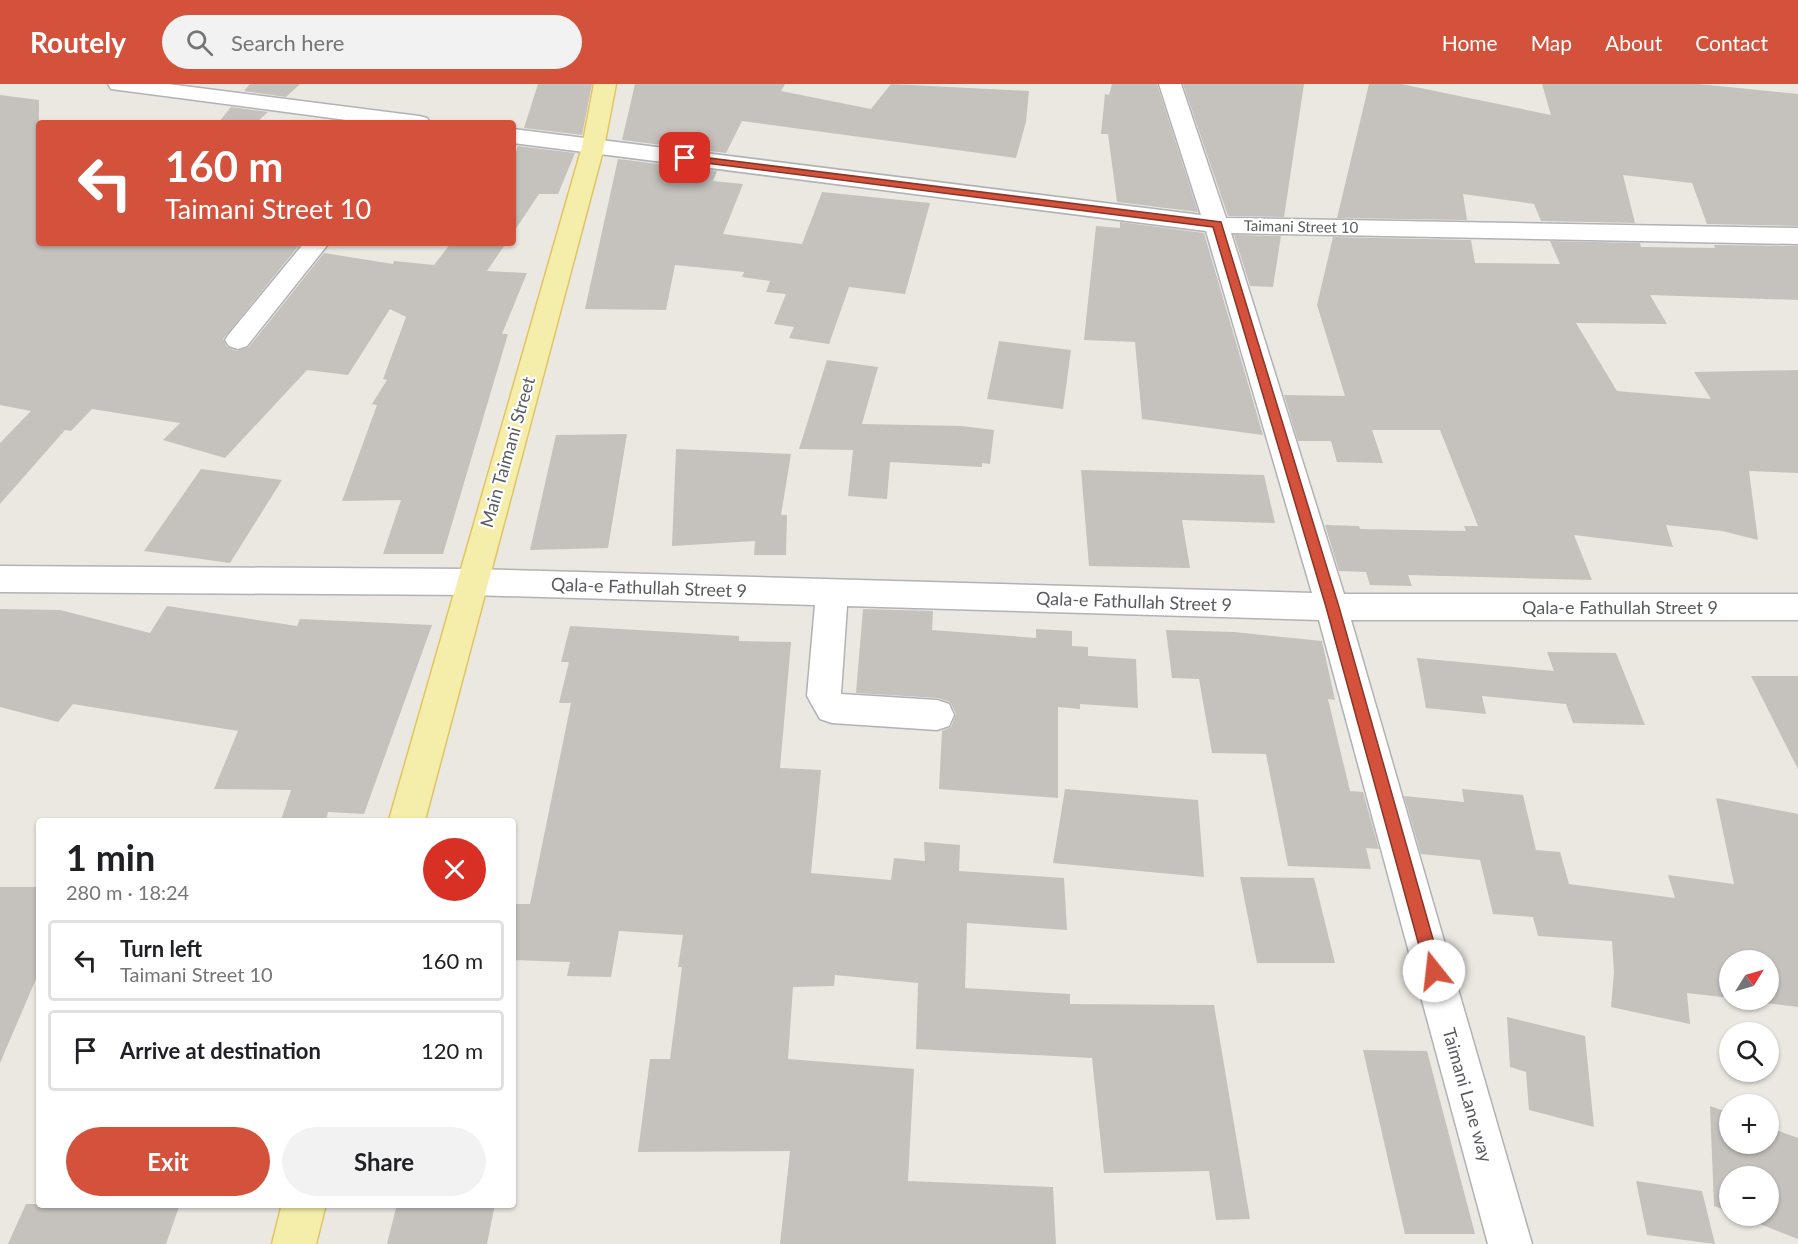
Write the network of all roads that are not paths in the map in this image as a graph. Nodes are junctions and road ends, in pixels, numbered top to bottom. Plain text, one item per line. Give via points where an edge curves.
1 (119, 84) edge
2 (605, 84) edge
3 (1170, 84) edge
4 (393, 120) edge
5 (516, 136) edge
6 (593, 147) junction
7 (1217, 225) junction
8 (1798, 236) edge
9 (315, 246) edge
10 (238, 340) dead end
11 (0, 579) edge
12 (471, 582) junction
13 (832, 592) junction
14 (1332, 607) junction
15 (1798, 608) edge
16 (937, 715) dead end
17 (408, 818) edge
18 (303, 1208) edge
19 (294, 1244) edge
20 (1510, 1244) edge

1 - 4 street
2 - 6 main road, Main Taimani Street
3 - 7 street, Taimani Lane way
5 - 6 street, Taimani Street 10
6 - 7 street, Taimani Street 10
6 - 12 main road, Main Taimani Street
7 - 8 street, Taimani Street 10
7 - 14 street, Taimani Lane way
9 - 10 street
11 - 12 street, Qala-e Fathullah Street 9
12 - 13 street, Qala-e Fathullah Street 9
12 - 17 main road, Main Taimani Street
13 - 14 street, Qala-e Fathullah Street 9
13 - 16 street via 826,702 832,708
14 - 15 street, Qala-e Fathullah Street 9
14 - 20 street, Taimani Lane way
18 - 19 main road

